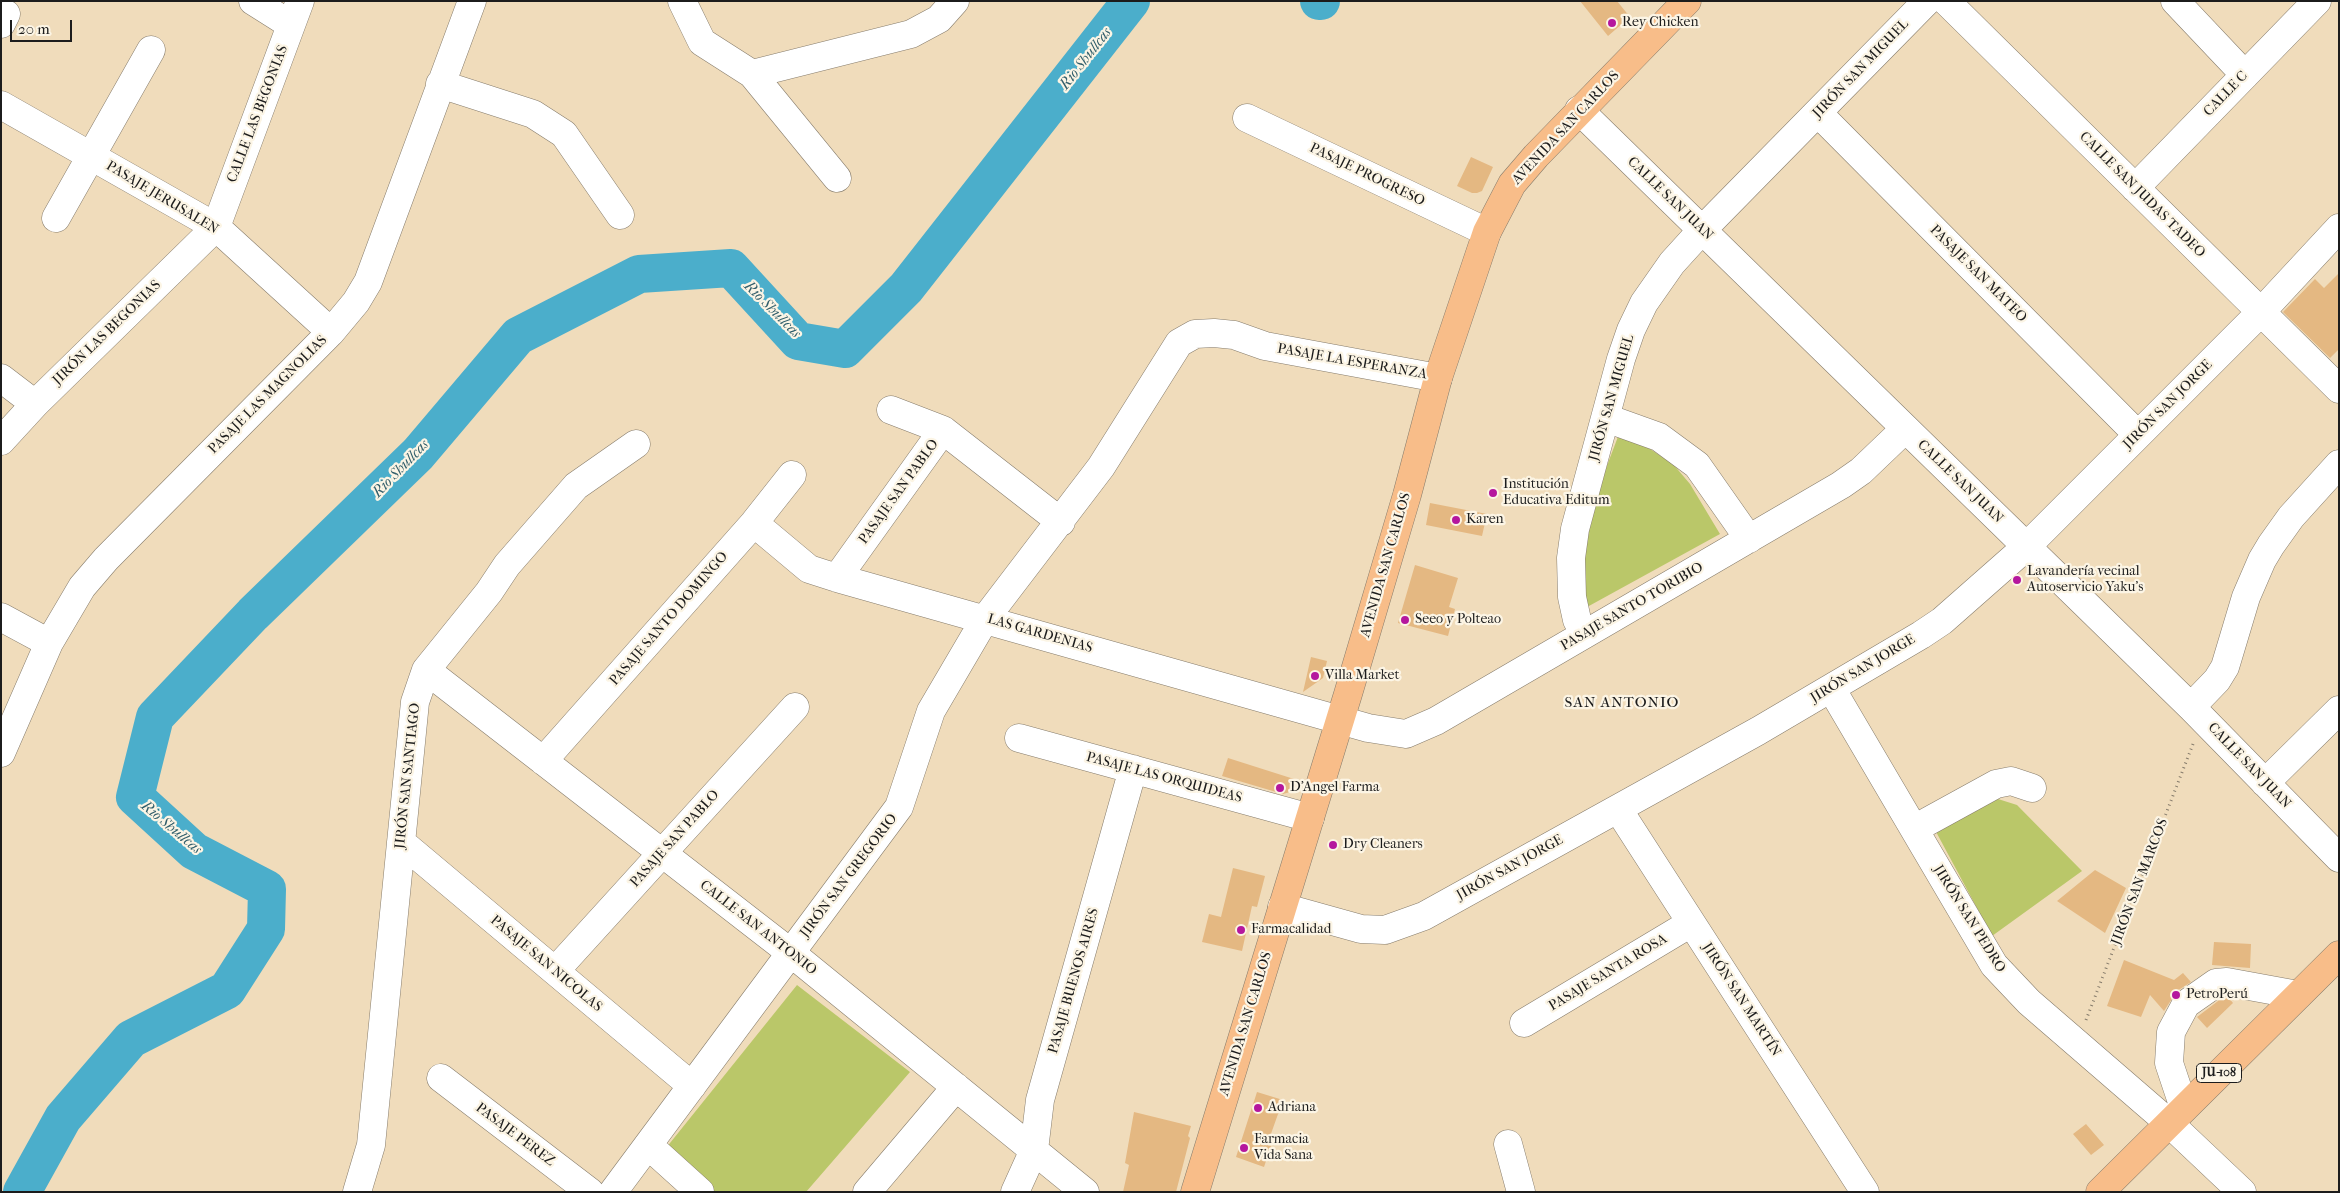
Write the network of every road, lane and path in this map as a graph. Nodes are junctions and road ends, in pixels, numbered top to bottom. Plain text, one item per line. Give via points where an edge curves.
1 (253, 1) edge
2 (472, 1) edge
3 (682, 1) edge
4 (955, 1) edge
5 (1687, 1) edge
6 (1927, 1) edge
7 (1946, 1) edge
8 (2175, 1) edge
9 (2316, 1) edge
10 (296, 13) edge
11 (151, 50) dead end
12 (752, 74) junction
13 (2245, 75) junction
14 (440, 84) junction
15 (1, 105) edge
16 (1579, 110) junction
17 (1818, 113) junction
18 (1247, 118) dead end
19 (91, 156) junction
20 (837, 178) dead end
21 (2135, 188) junction
22 (620, 215) dead end
23 (56, 218) dead end
24 (216, 227) junction
25 (2339, 228) edge
26 (1702, 230) junction
27 (1487, 232) junction
28 (2261, 312) junction
29 (330, 332) junction
30 (1, 378) edge
31 (1438, 378) junction
32 (2339, 389) edge
33 (35, 404) junction
34 (891, 410) dead end
35 (1606, 418) junction
36 (1905, 428) junction
37 (943, 430) junction
38 (2138, 435) junction
39 (1, 441) edge
40 (636, 444) dead end
41 (2339, 464) edge
42 (1101, 467) joint
43 (792, 475) dead end
44 (1061, 522) junction
45 (754, 523) junction
46 (1750, 539) junction
47 (2026, 547) junction
48 (837, 578) junction
49 (1, 617) edge
50 (985, 619) junction
51 (1585, 634) junction
52 (49, 643) junction
53 (426, 670) junction
54 (1831, 688) junction
55 (795, 707) dead end
56 (2339, 710) edge
57 (2197, 713) junction
58 (1340, 719) junction
59 (1018, 738) dead end
60 (1, 753) edge
61 (543, 761) junction
62 (1133, 769) junction
63 (2265, 783) junction
64 (2032, 788) dead end
65 (1618, 808) junction
66 (1310, 818) junction
67 (1914, 830) junction
68 (401, 842) junction
69 (662, 854) junction
70 (2339, 858) edge
71 (1282, 906) junction
72 (1692, 922) junction
73 (791, 953) junction
74 (2339, 955) edge
75 (555, 971) junction
76 (2298, 995) junction
77 (1524, 1023) dead end
78 (2077, 1044) junction
79 (2169, 1063) junction
80 (441, 1078) dead end
81 (692, 1086) junction
82 (956, 1088) junction
83 (2141, 1099) junction
84 (2176, 1116) junction
85 (1508, 1144) dead end
86 (648, 1145) junction
87 (1034, 1150) junction
88 (357, 1192) edge
89 (590, 1192) edge
90 (613, 1192) edge
91 (700, 1192) edge
92 (866, 1192) edge
93 (1015, 1192) edge
94 (1085, 1192) edge
95 (1195, 1192) edge
96 (1521, 1192) edge
97 (1865, 1192) edge
98 (2100, 1192) edge
99 (2242, 1192) edge

1 - 10 street
2 - 14 street, PASAJE LAS MAGNOLIAS
3 - 12 street via 702,42
4 - 12 street via 939,19 911,34
5 - 16 main road, AVENIDA SAN CARLOS
6 - 17 street, JIRÓN SAN MIGUEL
7 - 21 street, CALLE SAN JUDAS TADEO
8 - 13 street
9 - 13 street, CALLE C
10 - 24 street, CALLE LAS BEGONIAS
11 - 19 street
12 - 20 street
13 - 21 street, CALLE C
14 - 22 street via 533,114 564,134
14 - 29 street, PASAJE LAS MAGNOLIAS via 368,282 356,302
15 - 19 street, PASAJE JERUSALEN
16 - 26 street, CALLE SAN JUAN
16 - 27 main road, AVENIDA SAN CARLOS via 1512,184
17 - 26 street, JIRÓN SAN MIGUEL
17 - 38 street, PASAJE SAN MATEO
18 - 27 street, PASAJE PROGRESO
19 - 23 street
19 - 24 street, PASAJE JERUSALEN
21 - 28 street, CALLE SAN JUDAS TADEO
24 - 29 street, PASAJE JERUSALEN
24 - 33 street, JIRÓN LAS BEGONIAS
25 - 28 street, JIRÓN SAN JORGE
26 - 35 street, JIRÓN SAN MIGUEL via 1661,277 1638,315 1621,360
26 - 36 street, CALLE SAN JUAN
27 - 31 main road, AVENIDA SAN CARLOS
28 - 32 street, CALLE SAN JUDAS TADEO
28 - 38 street, JIRÓN SAN JORGE
29 - 52 street, PASAJE LAS MAGNOLIAS via 106,558 82,588
30 - 33 street
31 - 42 street, PASAJE LA ESPERANZA via 1265,346 1234,335 1195,334 1180,344
31 - 58 main road, AVENIDA SAN CARLOS via 1407,495
33 - 39 street, JIRÓN LAS BEGONIAS
34 - 37 street
35 - 46 street via 1659,436 1697,465
35 - 51 street, JIRÓN SAN MIGUEL via 1572,552 1573,609
36 - 46 street, PASAJE SANTO TORIBIO via 1861,471
36 - 47 street, CALLE SAN JUAN
37 - 44 street
37 - 48 street, PASAJE SAN PABLO
38 - 47 street, JIRÓN SAN JORGE
40 - 53 street, JIRÓN SAN SANTIAGO via 576,486 507,565 484,599
41 - 57 street via 2297,510 2262,560 2246,597 2225,667
42 - 44 street, JIRÓN SAN GREGORIO
43 - 45 street, PASAJE SANTO DOMINGO
44 - 50 street, JIRÓN SAN GREGORIO
45 - 48 street, LAS GARDENIAS via 809,569
45 - 61 street, PASAJE SANTO DOMINGO
46 - 51 street, PASAJE SANTO TORIBIO
47 - 54 street, JIRÓN SAN JORGE via 1942,621
47 - 57 street, CALLE SAN JUAN
48 - 50 street, LAS GARDENIAS
49 - 52 street
50 - 58 street, LAS GARDENIAS
50 - 73 street, JIRÓN SAN GREGORIO via 931,711 900,808
51 - 58 street, PASAJE SANTO TORIBIO via 1436,721 1406,734
52 - 60 street, PASAJE LAS MAGNOLIAS
53 - 61 street, CALLE SAN ANTONIO
53 - 68 street, JIRÓN SAN SANTIAGO via 415,702
54 - 65 street, JIRÓN SAN JORGE via 1758,732
54 - 67 street, JIRÓN SAN PEDRO
55 - 69 street, PASAJE SAN PABLO
56 - 63 street
57 - 63 street, CALLE SAN JUAN
57 - 78 path, JIRÓN SAN MARCOS
58 - 66 main road, AVENIDA SAN CARLOS
59 - 62 street, PASAJE LAS ORQUIDEAS
61 - 69 street, CALLE SAN ANTONIO
62 - 66 street, PASAJE LAS ORQUIDEAS
62 - 87 street, PASAJE BUENOS AIRES via 1040,1100
63 - 70 street, CALLE SAN JUAN
64 - 67 street via 2011,781 1996,784
65 - 71 street, JIRÓN SAN JORGE via 1403,925 1385,930 1361,929
65 - 72 street, JIRÓN SAN MARTÍN
66 - 71 main road, AVENIDA SAN CARLOS
67 - 78 street, JIRÓN SAN PEDRO via 1994,965 2029,1002
68 - 75 street, PASAJE SAN NICOLAS
68 - 88 street, JIRÓN SAN SANTIAGO via 371,1145
69 - 73 street, CALLE SAN ANTONIO
69 - 75 street, PASAJE SAN PABLO
71 - 95 main road, AVENIDA SAN CARLOS
72 - 77 street, PASAJE SANTA ROSA
72 - 97 street, JIRÓN SAN MARTÍN
73 - 81 street, JIRÓN SAN GREGORIO
73 - 82 street, CALLE SAN ANTONIO
74 - 76 main road, JU-108
75 - 81 street, PASAJE SAN NICOLAS
76 - 79 street via 2227,982 2210,985 2182,1011 2171,1032
76 - 84 main road, JU-108
78 - 83 street, JIRÓN SAN PEDRO
79 - 83 street
79 - 84 street
80 - 89 street, PASAJE PEREZ
81 - 86 street, JIRÓN SAN GREGORIO
82 - 87 street, CALLE SAN ANTONIO
82 - 92 street
83 - 84 street, JIRÓN SAN PEDRO
84 - 98 main road, JU-108
84 - 99 street, JIRÓN SAN PEDRO
85 - 96 street
86 - 90 street, JIRÓN SAN GREGORIO
86 - 91 street
87 - 93 street, PASAJE BUENOS AIRES
87 - 94 street, CALLE SAN ANTONIO

